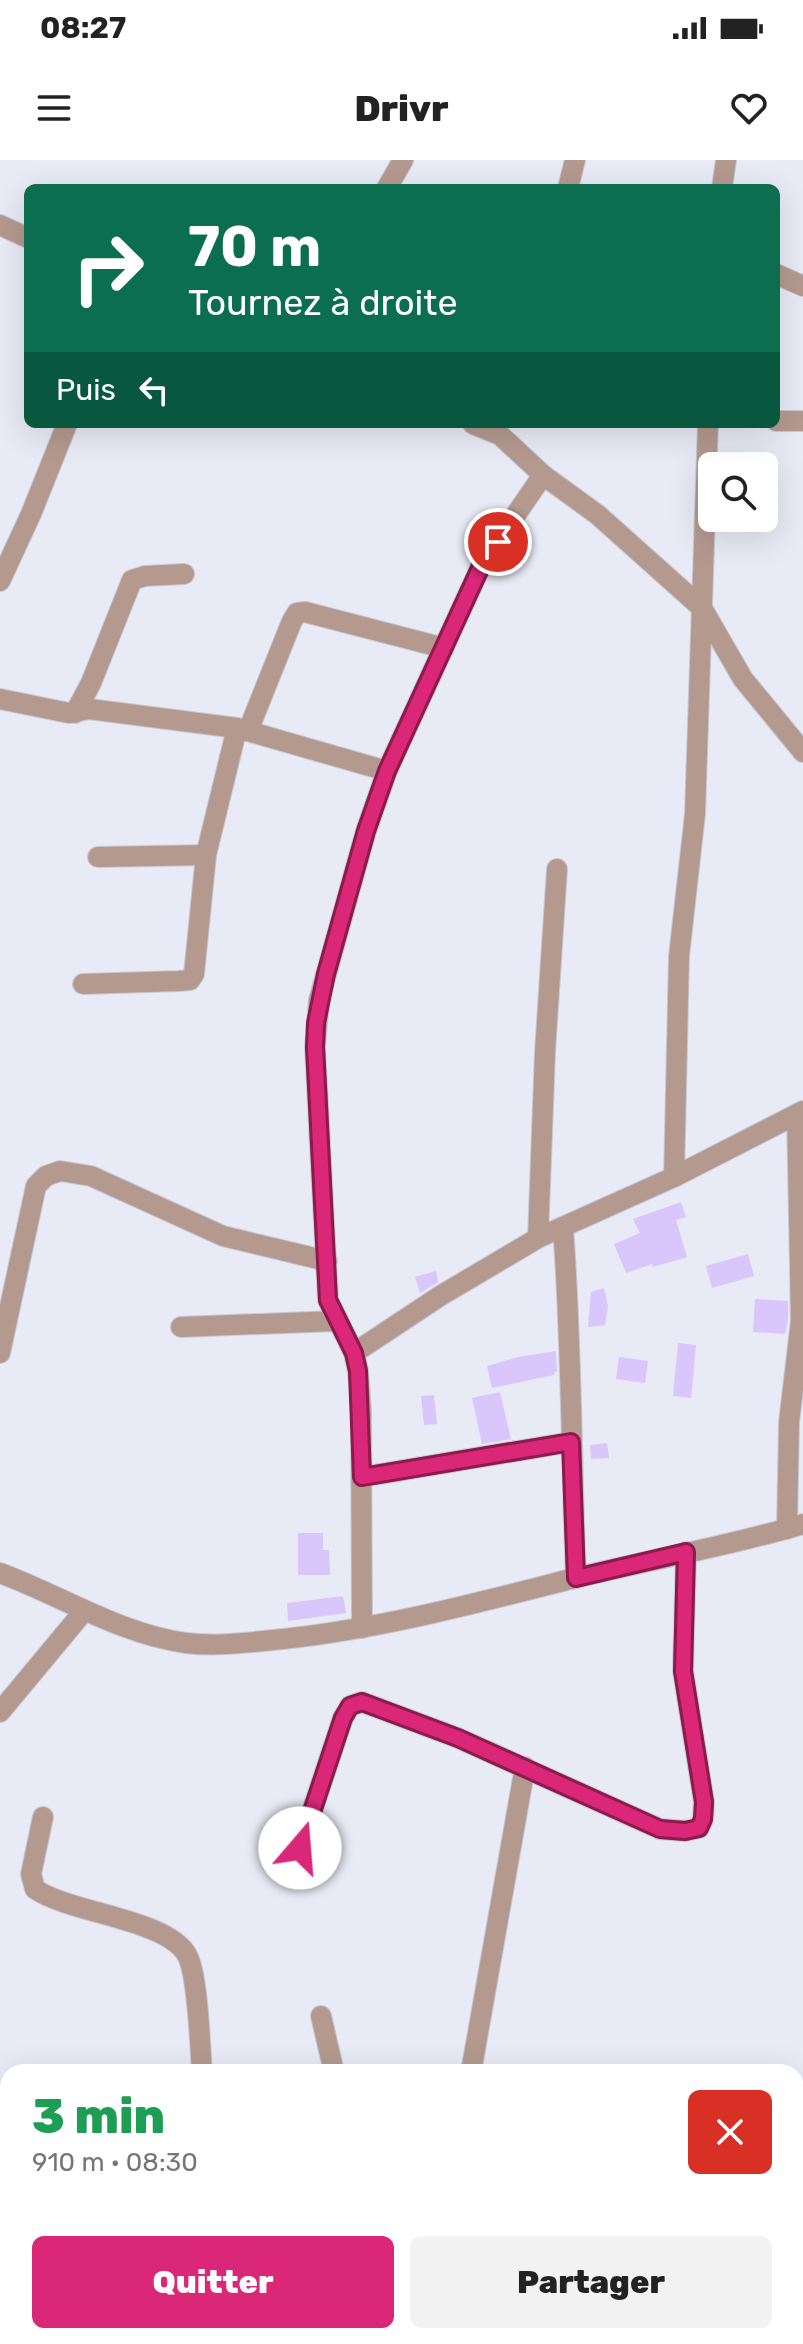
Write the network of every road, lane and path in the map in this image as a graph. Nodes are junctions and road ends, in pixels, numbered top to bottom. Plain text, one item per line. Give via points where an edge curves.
1 (403, 160) edge
2 (575, 160) edge
3 (726, 160) edge
4 (389, 184) edge
5 (569, 184) edge
6 (723, 184) edge
7 (0, 225) edge
8 (24, 236) edge
9 (780, 276) edge
10 (803, 286) edge
11 (780, 421) edge
12 (803, 421) edge
13 (65, 428) edge
14 (708, 428) edge
15 (502, 430) edge
16 (543, 475) junction
17 (184, 574) dead end
18 (0, 581) edge
19 (702, 608) junction
20 (444, 648) junction
21 (0, 699) edge
22 (75, 713) junction
23 (243, 730) junction
24 (803, 752) edge
25 (387, 771) junction
26 (206, 855) junction
27 (98, 857) dead end
28 (557, 869) dead end
29 (83, 984) dead end
30 (800, 1112) edge
31 (674, 1177) junction
32 (563, 1228) junction
33 (538, 1238) junction
34 (327, 1261) junction
35 (336, 1321) junction
36 (181, 1327) dead end
37 (0, 1353) edge
38 (354, 1353) junction
39 (571, 1442) junction
40 (362, 1477) junction
41 (795, 1526) edge
42 (686, 1552) junction
43 (0, 1573) edge
44 (576, 1578) junction
45 (84, 1611) junction
46 (362, 1628) junction
47 (0, 1712) edge
48 (525, 1767) junction
49 (43, 1817) dead end
50 (291, 1874) dead end
51 (321, 2016) dead end
52 (201, 2064) edge
53 (332, 2064) edge
54 (472, 2064) edge

1 - 4 street
2 - 5 street
3 - 6 street
7 - 8 street
9 - 10 street
11 - 12 street
13 - 18 street
14 - 19 street
15 - 16 street
16 - 19 street via 598,515
16 - 20 street via 482,564
17 - 22 street via 132,580
19 - 24 street via 743,679
19 - 31 street via 695,814 679,956
20 - 23 street via 297,613
20 - 25 street
21 - 22 street
22 - 23 street via 101,710
23 - 25 street
23 - 26 street
25 - 34 street via 316,1023
26 - 27 street
26 - 29 street via 190,980
28 - 33 street
30 - 31 street
30 - 41 street via 801,1321 789,1422
31 - 32 street
32 - 33 street
32 - 39 street via 571,1332
33 - 38 street
34 - 35 street via 328,1300
34 - 37 street via 223,1236 91,1176 60,1171 36,1186
35 - 36 street
35 - 38 street
38 - 40 street
39 - 40 street
39 - 44 street
40 - 46 street
41 - 42 street
42 - 44 street
42 - 48 street via 683,1671 704,1802 699,1828 660,1829
43 - 45 street
44 - 46 street
45 - 46 street via 161,1638 212,1645
45 - 47 street
48 - 50 street via 362,1702 350,1706
48 - 54 street
49 - 52 street via 31,1874 35,1889 174,1940 187,1955
51 - 53 street

